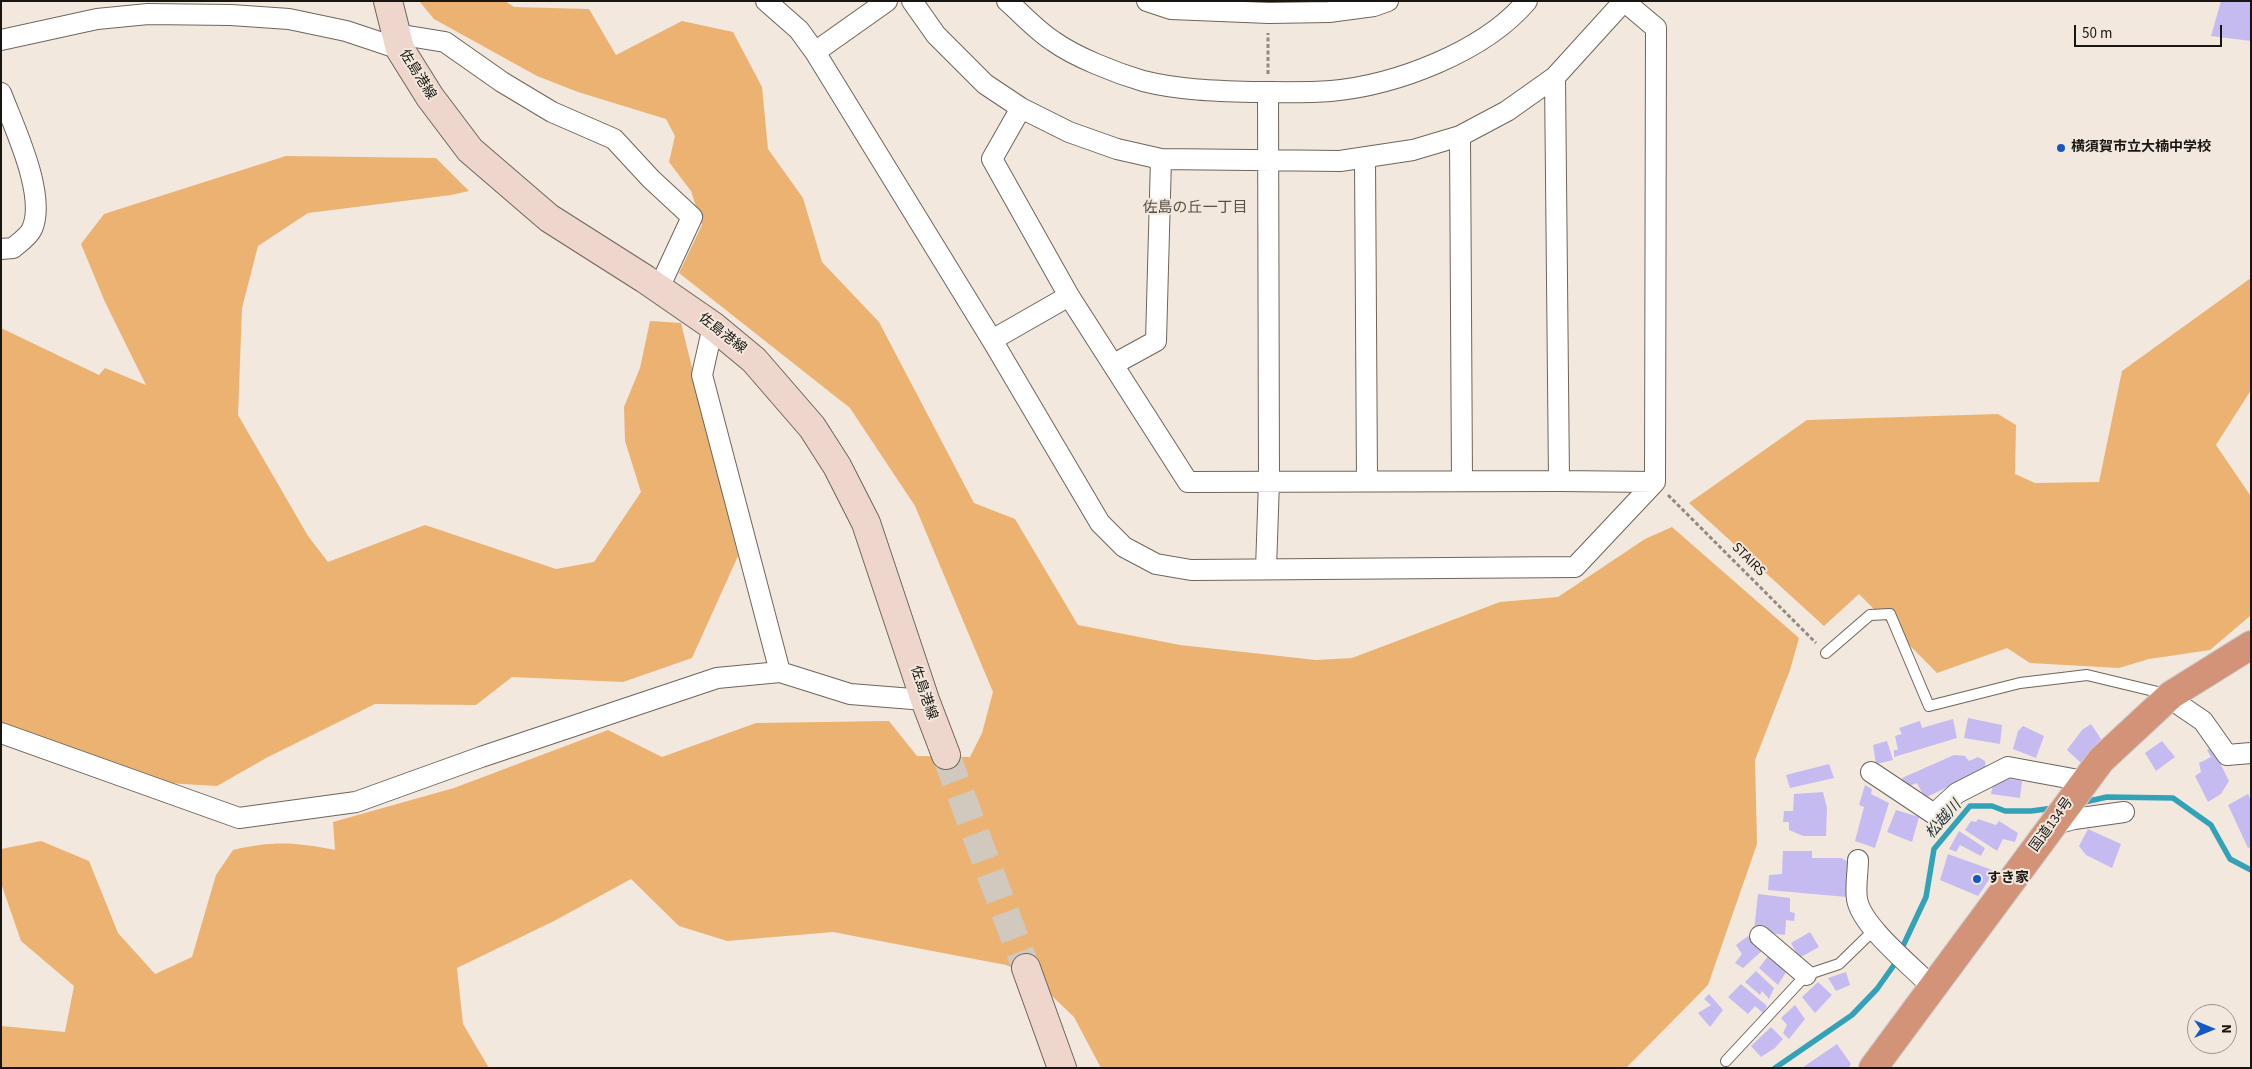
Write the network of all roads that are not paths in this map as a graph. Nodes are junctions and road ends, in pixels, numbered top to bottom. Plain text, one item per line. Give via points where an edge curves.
1 (388, 1) edge
2 (766, 1) edge
3 (887, 1) edge
4 (912, 1) edge
5 (1007, 1) edge
6 (1146, 1) edge
7 (1388, 1) edge
8 (1527, 1) edge
9 (1624, 1) edge
10 (1206, 6) edge
11 (1329, 7) edge
12 (1, 40) edge
13 (398, 42) junction
14 (815, 52) junction
15 (1555, 77) junction
16 (1268, 92) junction
17 (1, 93) edge
18 (1021, 108) junction
19 (1460, 136) junction
20 (1365, 158) junction
21 (1161, 159) junction
22 (1268, 161) junction
23 (1, 249) edge
24 (659, 288) junction
25 (1069, 296) junction
26 (713, 326) junction
27 (992, 340) junction
28 (1114, 364) junction
29 (1269, 481) junction
30 (1367, 481) junction
31 (1462, 481) junction
32 (1559, 481) junction
33 (1655, 482) junction
34 (1266, 569) junction
35 (2251, 645) edge
36 (1826, 653) road end
37 (780, 672) junction
38 (2171, 695) junction
39 (925, 700) junction
40 (1, 732) edge
41 (2251, 753) edge
42 (946, 755) tunnel mouth
43 (1871, 772) dead end
44 (2082, 784) junction
45 (2124, 812) dead end
46 (2054, 823) junction
47 (1858, 860) dead end
48 (1760, 936) dead end
49 (1880, 936) junction
50 (1026, 968) tunnel mouth
51 (1806, 975) junction
52 (1932, 987) junction
53 (1726, 1061) dead end
54 (1062, 1068) edge
55 (1873, 1068) edge

1 - 13 main road, 佐島港線
2 - 14 street via 799,30
3 - 14 street
4 - 18 street via 936,35 985,84
5 - 16 street via 1053,42 1098,65 1134,77 1198,91
6 - 10 street via 1171,9
7 - 11 street via 1374,6
8 - 16 street via 1516,14 1475,44 1428,66 1378,82 1332,91
9 - 15 street
9 - 33 street via 1656,28
10 - 11 street via 1269,13
12 - 13 street via 97,19 148,14 289,19
13 - 24 main road, 佐島港線 via 430,97 470,150 549,218
13 - 24 street via 445,42 552,112 614,139 650,179 692,217
14 - 27 street
15 - 19 street via 1507,111
15 - 32 street
16 - 22 street
17 - 23 street via 35,186 38,209 32,231 13,248
18 - 21 street via 1069,132 1118,149
18 - 25 street via 992,159
19 - 20 street via 1413,150
19 - 31 street
20 - 22 street via 1340,162
20 - 30 street
21 - 22 street
21 - 28 street via 1156,342
22 - 29 street
24 - 26 main road, 佐島港線
25 - 27 street
25 - 28 street
26 - 37 street via 702,375
26 - 39 main road, 佐島港線 via 754,360 781,389 812,427 837,466 866,523
27 - 34 street via 1100,523 1124,546 1156,564 1182,568
28 - 29 street via 1188,482
29 - 30 street
29 - 34 street
30 - 31 street
31 - 32 street
32 - 33 street
33 - 34 street via 1575,567
35 - 38 highway, 国道134号
36 - 38 lane via 1870,615 1890,614 1929,706 2020,683 2088,675
37 - 39 street via 850,694
37 - 40 street via 717,678 356,802 239,818
38 - 41 street via 2203,721 2227,755
38 - 44 highway, 国道134号 via 2101,760
39 - 42 main road, 佐島港線
43 - 44 street via 1934,814 1957,793 2008,767
44 - 46 highway, 国道134号
45 - 46 street
46 - 52 highway, 国道134号
47 - 49 street via 1857,899 1862,913
48 - 51 street
49 - 51 lane via 1839,964
49 - 52 street
50 - 54 main road
51 - 53 lane
52 - 55 highway, 国道134号

